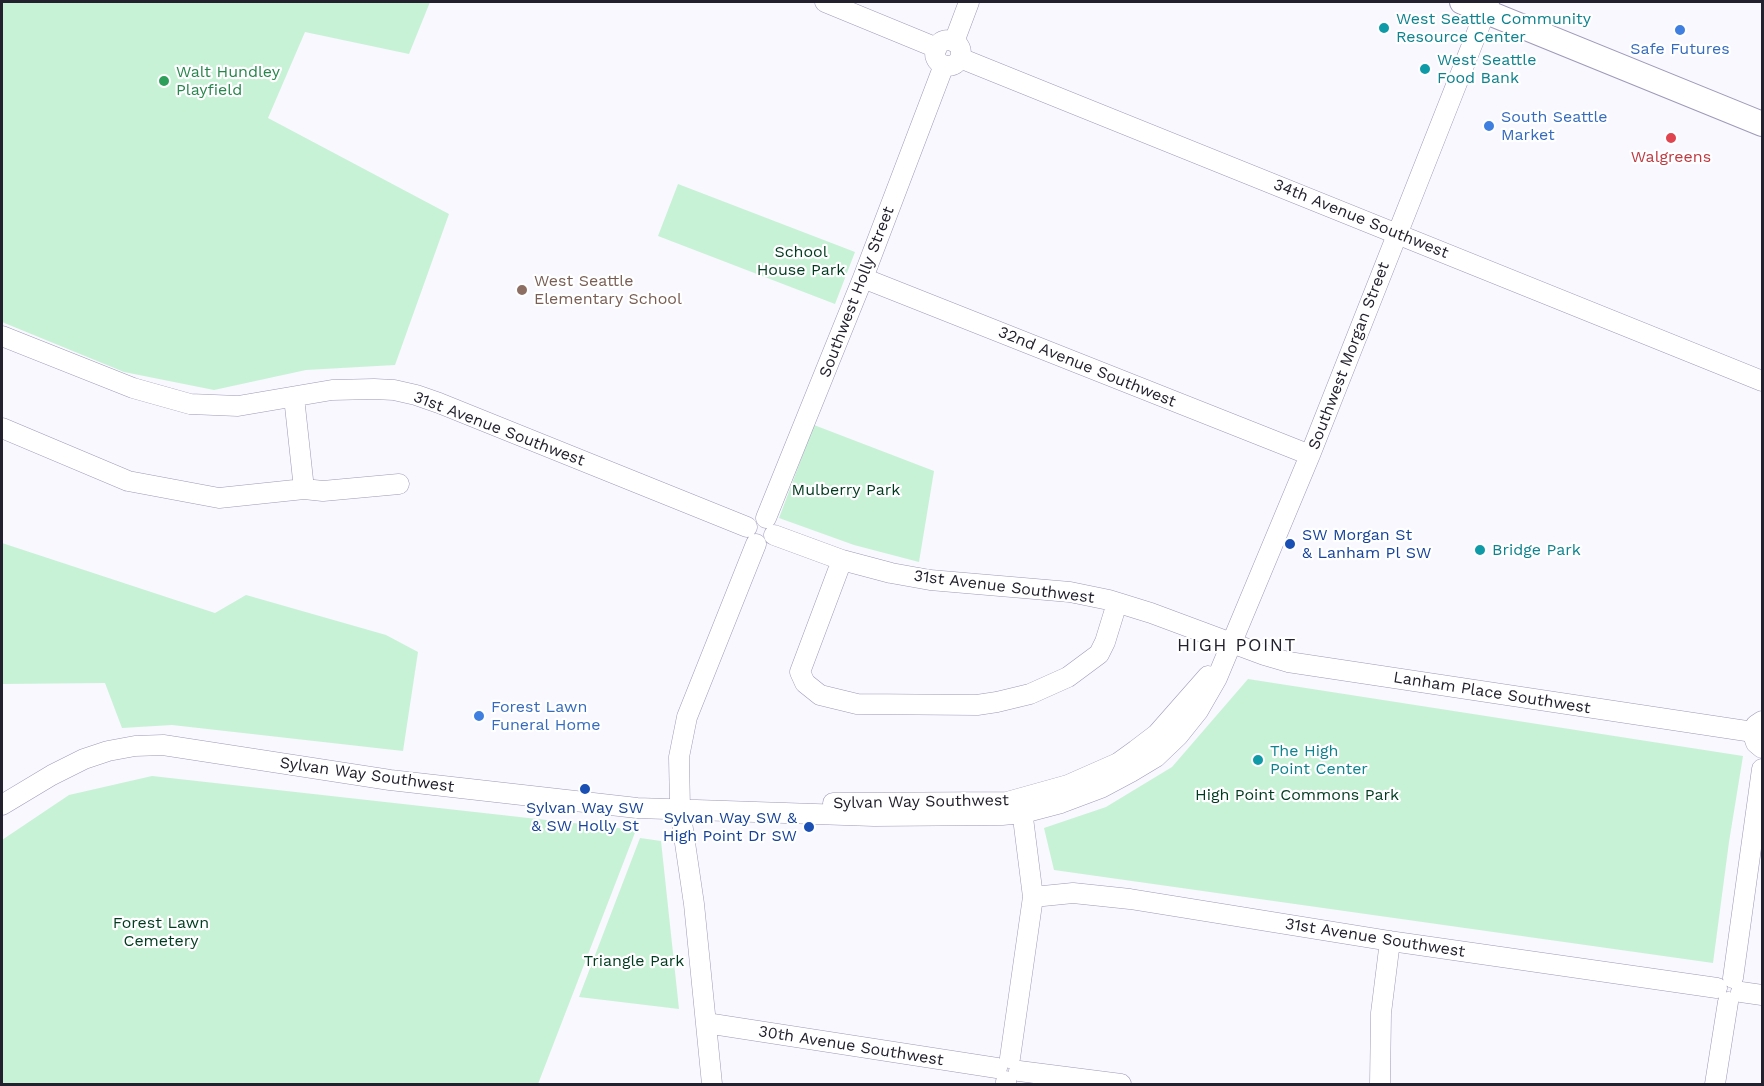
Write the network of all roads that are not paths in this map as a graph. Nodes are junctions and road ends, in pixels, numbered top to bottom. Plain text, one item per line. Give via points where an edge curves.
1 (825, 2) edge
2 (969, 2) edge
3 (1462, 2) edge
4 (1487, 6) edge
5 (949, 53) junction
6 (1762, 124) edge
7 (1396, 234) junction
8 (863, 278) junction
9 (2, 336) edge
10 (1762, 381) edge
11 (294, 397) junction
12 (2, 428) edge
13 (1310, 455) junction
14 (399, 484) dead end
15 (304, 489) junction
16 (770, 526) junction
17 (751, 535) junction
18 (842, 560) junction
19 (1118, 603) junction
20 (1233, 643) junction
21 (1759, 734) edge
22 (1762, 769) edge
23 (2, 805) edge
24 (1022, 806) junction
25 (680, 809) junction
26 (1033, 897) junction
27 (1390, 941) junction
28 (1730, 990) junction
29 (1762, 995) edge
30 (706, 1023) junction
31 (1008, 1072) edge
32 (712, 1084) edge
33 (1121, 1084) edge
34 (1380, 1084) edge
35 (1715, 1084) edge

1 - 5 street, 34th Avenue Southwest
2 - 5 street, Southwest Holly Street
3 - 4 main road
4 - 6 main road
4 - 7 street, Southwest Morgan Street
5 - 7 street, 34th Avenue Southwest
5 - 8 street, Southwest Holly Street
7 - 10 street, 34th Avenue Southwest
7 - 13 street, Southwest Morgan Street
8 - 13 street, 32nd Avenue Southwest
8 - 16 street, Southwest Holly Street
9 - 11 street, 31st Avenue Southwest via 134,388 190,404 238,406
11 - 15 street
11 - 17 street, 31st Avenue Southwest via 332,390 374,389 416,395
12 - 15 street via 128,481 219,498
13 - 20 street, Southwest Morgan Street
14 - 15 street
16 - 17 street via 757,517 753,519
16 - 18 street, 31st Avenue Southwest
17 - 25 street via 684,727 679,757
18 - 19 street, 31st Avenue Southwest via 930,580 1070,592
18 - 19 street via 800,672 805,683 820,695 857,704 977,705 1030,694 1068,677 1099,654
19 - 20 street, 31st Avenue Southwest
20 - 21 street, Lanham Place Southwest via 1288,662
20 - 24 street, Sylvan Way Southwest via 1198,711 1156,757 1101,788 1061,803
22 - 28 street
23 - 25 street, Sylvan Way Southwest via 84,759 135,746 163,745 390,780 637,808
24 - 25 street, Sylvan Way Southwest via 986,816
24 - 26 street
25 - 30 street
26 - 27 street, 31st Avenue Southwest via 1073,893 1130,899
26 - 31 street
27 - 28 street, 31st Avenue Southwest
27 - 34 street via 1381,1013
28 - 29 street, 31st Avenue Southwest
28 - 35 street
30 - 31 street, 30th Avenue Southwest
30 - 32 street
31 - 33 street, 30th Avenue Southwest

